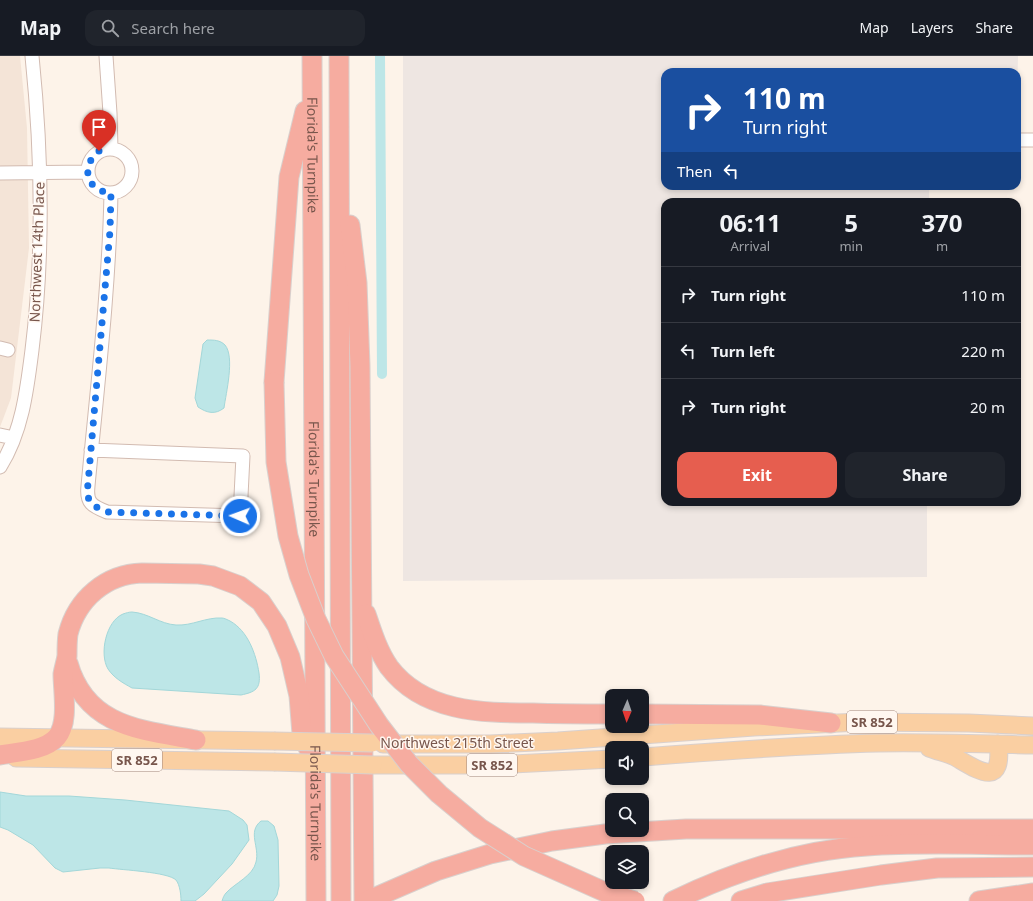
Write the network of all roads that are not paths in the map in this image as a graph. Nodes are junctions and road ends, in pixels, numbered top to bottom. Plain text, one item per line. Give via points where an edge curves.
1 (32, 56) edge
2 (106, 56) edge
3 (312, 56) edge
4 (339, 56) edge
5 (312, 80) junction
6 (1021, 140) edge
7 (1033, 140) edge
8 (339, 147) junction
9 (111, 148) junction
10 (40, 172) junction
11 (88, 172) junction
12 (0, 174) edge
13 (111, 193) junction
14 (0, 435) edge
15 (14, 438) junction
16 (91, 450) junction
17 (0, 467) edge
18 (361, 600) junction
19 (67, 657) junction
20 (605, 714) edge
21 (649, 714) edge
22 (831, 723) junction
23 (1033, 726) edge
24 (0, 736) edge
25 (57, 738) junction
26 (196, 740) junction
27 (916, 743) junction
28 (998, 744) junction
29 (1033, 745) edge
30 (0, 756) edge
31 (649, 756) edge
32 (605, 759) edge
33 (316, 766) junction
34 (1033, 829) edge
35 (1033, 845) edge
36 (1033, 867) edge
37 (1033, 893) edge
38 (374, 898) edge
39 (1033, 900) edge
40 (316, 901) edge
41 (341, 901) edge
42 (364, 901) edge
43 (635, 901) edge
44 (673, 901) edge
45 (741, 901) edge
46 (979, 901) edge
47 (1020, 901) edge

1 - 10 street, Northwest 14th Place
2 - 9 street
3 - 5 highway, Florida's Turnpike
4 - 8 highway, Florida's Turnpike
5 - 33 highway, Florida's Turnpike
5 - 43 highway, bridge via 290,177 274,382 276,462 288,536 299,575 316,619 334,656 379,725 409,764 439,794 480,828 524,856 605,892
6 - 7 street
8 - 18 highway via 357,283
8 - 41 highway, Florida's Turnpike
9 - 11 street via 99,151 93,156
9 - 13 street via 128,156 133,171 128,186
10 - 11 street
10 - 12 street
10 - 15 street, Northwest 14th Place via 40,260 36,318 28,384
11 - 13 street via 93,186 100,191
13 - 16 street via 106,294
14 - 15 street
15 - 17 street, Northwest 14th Place
16 - 16 street via 243,456 240,516 107,512 96,508 89,502 87,495
18 - 20 highway via 377,645 388,666 408,686 437,702 463,709 497,713
18 - 42 highway
19 - 25 highway via 64,672 63,719
19 - 26 highway via 79,690 100,711 120,723 139,729
19 - 33 highway via 67,639 75,615 94,591 111,580 135,573 207,575 232,582 246,589 261,602 273,618 284,641 294,669 302,734
21 - 22 highway via 760,715
22 - 23 main road, Northwest 215th Street / SR 852 via 969,723
22 - 26 main road, Northwest 215th Street / SR 852, bridge via 558,741 455,744
24 - 25 main road, Northwest 215th Street / SR 852
25 - 26 main road, Northwest 215th Street / SR 852
25 - 30 highway via 39,748
27 - 28 main road, SR 852
27 - 28 main road via 948,754 973,769 986,772 997,766
27 - 31 main road, SR 852 via 791,746
28 - 29 main road, SR 852
30 - 32 main road, Northwest 215th Street / SR 852, bridge via 492,765
33 - 40 highway, Florida's Turnpike
34 - 38 highway via 694,829 605,834 490,854 436,871
35 - 44 highway via 888,845 834,850 747,870 696,889
36 - 45 highway via 937,868 767,893
37 - 46 highway
39 - 47 highway

